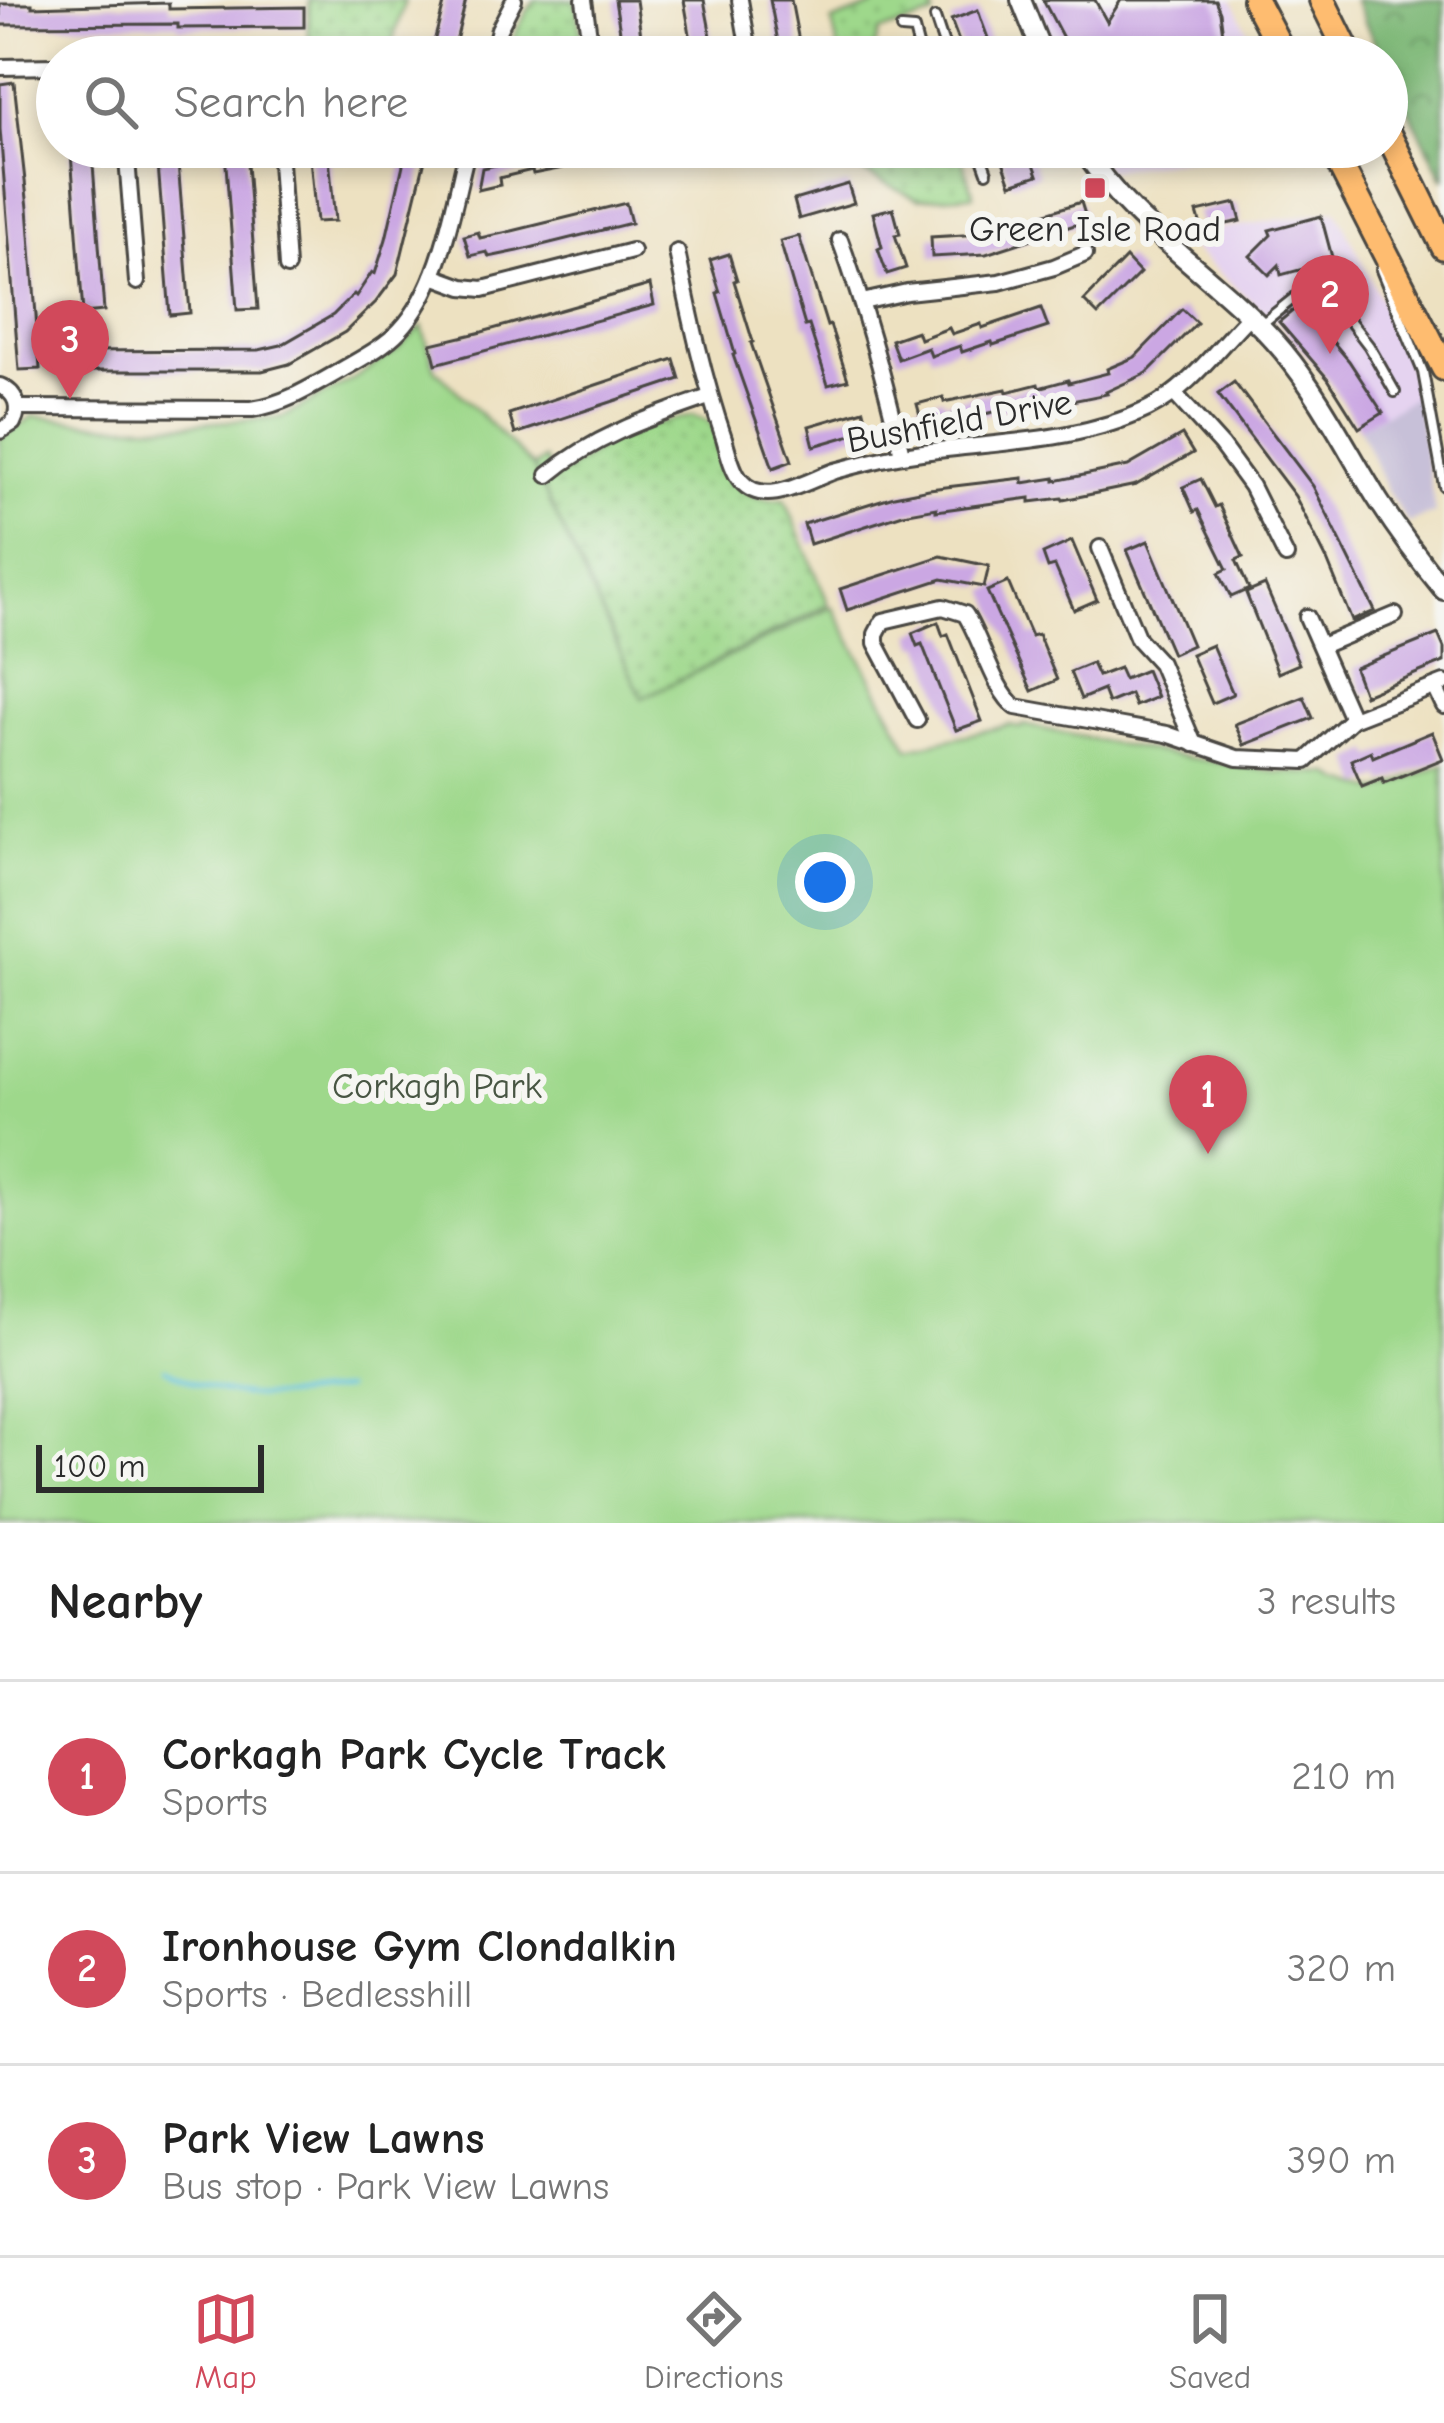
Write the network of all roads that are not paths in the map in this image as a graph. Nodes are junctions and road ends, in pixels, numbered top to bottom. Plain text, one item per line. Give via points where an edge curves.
1 (514, 0) edge
2 (584, 0) edge
3 (740, 0) edge
4 (1021, 0) edge
5 (1251, 0) edge
6 (1322, 0) edge
7 (934, 18) dead end
8 (901, 28) dead end
9 (497, 36) edge
10 (589, 36) edge
11 (746, 36) edge
12 (915, 36) edge
13 (940, 36) edge
14 (1036, 36) edge
15 (1269, 36) edge
16 (1340, 36) edge
17 (36, 66) edge
18 (0, 67) edge
19 (128, 168) edge
20 (280, 168) edge
21 (462, 168) edge
22 (986, 168) edge
23 (1098, 168) edge
24 (1337, 168) edge
25 (1338, 168) edge
26 (1405, 168) edge
27 (987, 172) dead end
28 (840, 241) dead end
29 (1444, 248) edge
30 (632, 251) dead end
31 (677, 252) dead end
32 (1085, 254) dead end
33 (287, 267) dead end
34 (137, 282) dead end
35 (430, 283) junction
36 (862, 302) junction
37 (1254, 321) junction
38 (1444, 368) edge
39 (0, 386) edge
40 (1395, 392) dead end
41 (1174, 393) junction
42 (710, 397) junction
43 (18, 408) junction
44 (0, 431) edge
45 (902, 454) junction
46 (548, 475) dead end
47 (1444, 486) edge
48 (1100, 548) dead end
49 (1286, 556) dead end
50 (1444, 590) edge
51 (1395, 615) dead end
52 (1307, 617) dead end
53 (1321, 646) junction
54 (1439, 685) edge
55 (1444, 706) edge
56 (1352, 719) junction
57 (916, 721) dead end
58 (1194, 743) junction

1 - 9 street
2 - 10 street
3 - 11 street
4 - 14 street
5 - 15 highway
6 - 16 highway
7 - 13 lane
8 - 12 lane
17 - 18 street
19 - 34 street
20 - 33 street
21 - 35 street
22 - 27 lane
23 - 37 street
24 - 47 lane via 1423,373
25 - 38 highway
26 - 29 highway
28 - 36 street
30 - 35 street via 483,290
31 - 42 street, Bushfield Drive
32 - 36 street via 999,282
35 - 43 street via 388,341 272,406
36 - 45 street
37 - 40 lane via 1309,286 1346,316
37 - 41 street, Bushfield Drive
37 - 50 street via 1308,385
39 - 43 street
41 - 45 street, Bushfield Drive via 1118,422
41 - 49 street via 1251,486
42 - 45 street, Bushfield Drive via 740,481 766,493
42 - 46 street via 623,426
43 - 44 street
48 - 58 street
51 - 53 street
52 - 53 street
53 - 56 street
54 - 55 street
54 - 56 street
56 - 58 street via 1306,761 1237,758
57 - 58 street via 876,634 884,621 943,607 965,614 1005,700 1016,707

